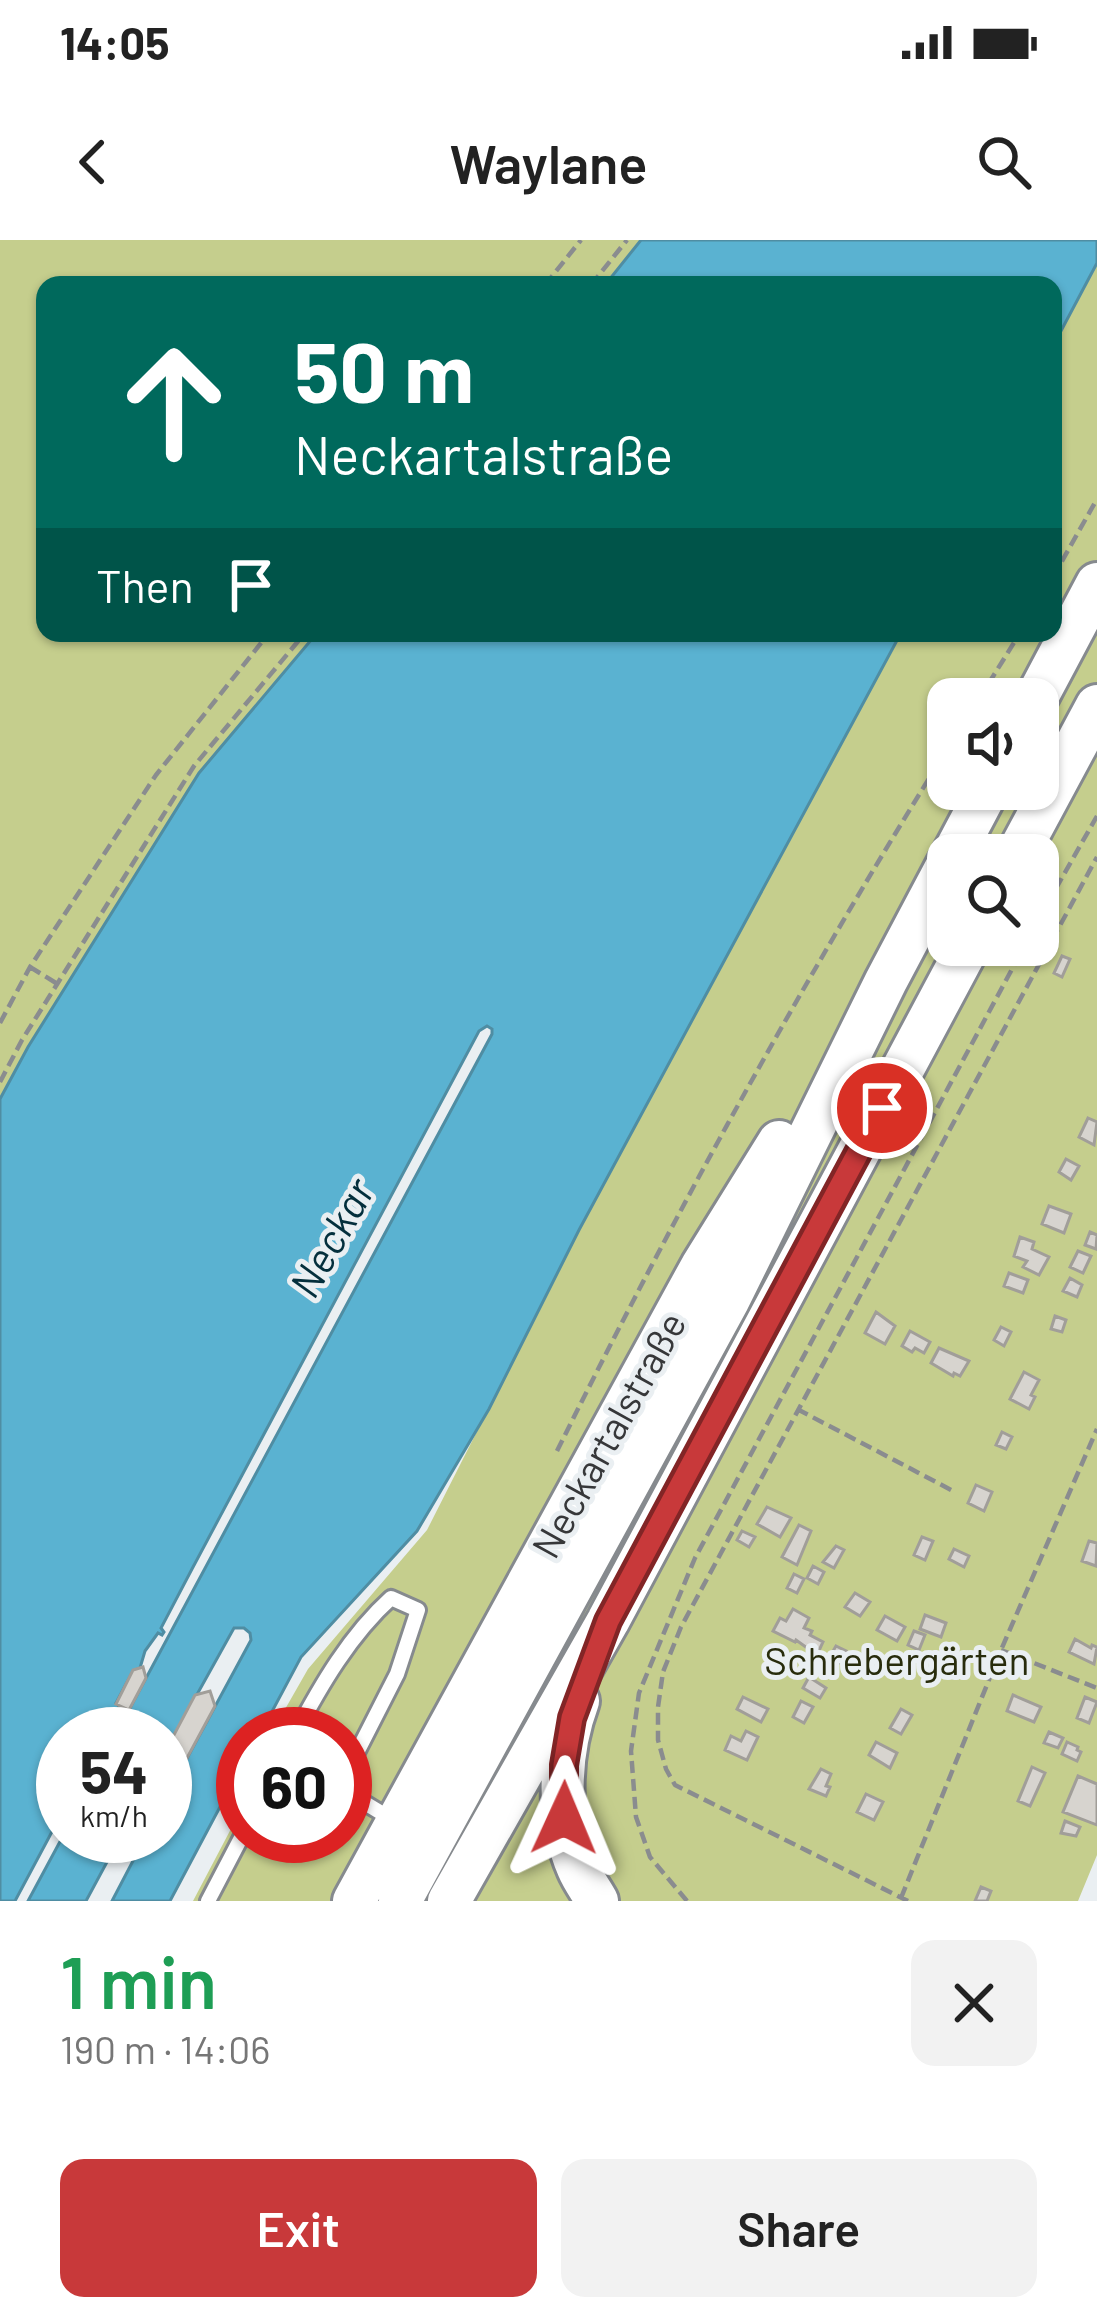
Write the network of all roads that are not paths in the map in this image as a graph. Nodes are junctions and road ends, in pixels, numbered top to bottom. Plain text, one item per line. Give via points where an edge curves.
1 (1097, 584) edge
2 (1047, 678) edge
3 (1097, 706) edge
4 (1028, 834) edge
5 (927, 904) edge
6 (958, 966) edge
7 (886, 981) junction
8 (608, 1621) junction
9 (309, 1707) edge
10 (372, 1724) edge
11 (372, 1807) edge
12 (398, 1822) junction
13 (228, 1863) edge
14 (208, 1901) edge
15 (354, 1901) edge
16 (400, 1901) edge
17 (449, 1901) edge
18 (597, 1901) edge

1 - 2 main road
3 - 4 main road
5 - 7 main road, Neckartalstraße
6 - 8 main road
7 - 12 main road, Neckartalstraße via 701,1266
7 - 16 main road, Neckartalstraße via 728,1301
8 - 17 main road
8 - 18 main road via 572,1718 564,1765 564,1818
9 - 10 lane via 365,1622 391,1598 418,1610
11 - 12 lane
12 - 15 main road, Neckartalstraße
13 - 14 lane

